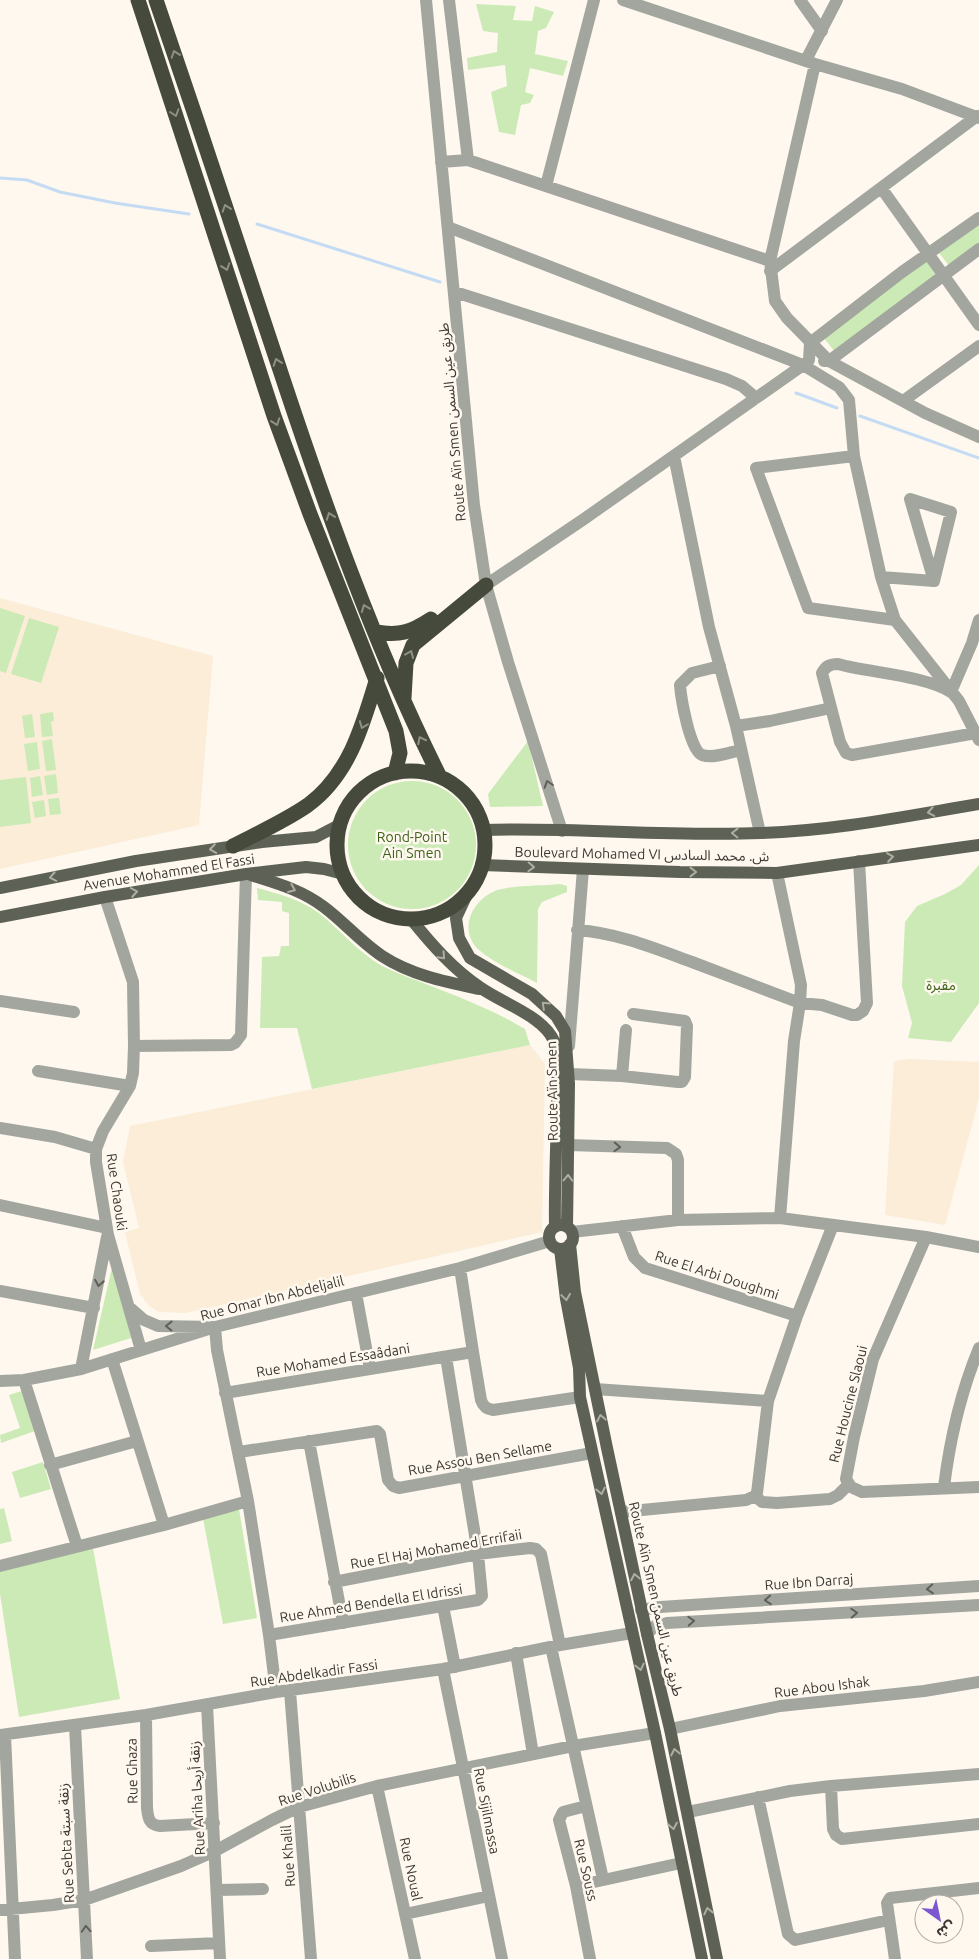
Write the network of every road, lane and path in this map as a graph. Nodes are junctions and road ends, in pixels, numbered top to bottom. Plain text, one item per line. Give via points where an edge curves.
1 (138, 0) edge
2 (156, 0) edge
3 (426, 0) edge
4 (449, 0) edge
5 (594, 0) edge
6 (623, 0) edge
7 (800, 0) edge
8 (837, 0) edge
9 (822, 30) junction
10 (810, 62) junction
11 (978, 117) edge
12 (468, 160) junction
13 (441, 162) junction
14 (546, 186) junction
15 (882, 189) junction
16 (979, 218) edge
17 (448, 227) junction
18 (979, 249) edge
19 (927, 254) junction
20 (770, 266) junction
21 (943, 275) junction
22 (455, 292) junction
23 (979, 325) edge
24 (810, 343) junction
25 (979, 346) edge
26 (829, 361) junction
27 (806, 362) junction
28 (756, 398) junction
29 (904, 401) junction
30 (979, 437) edge
31 (674, 456) junction
32 (854, 456) junction
33 (881, 577) junction
34 (934, 581) junction
35 (486, 584) junction
36 (895, 620) junction
37 (979, 620) edge
38 (376, 632) junction
39 (720, 666) junction
40 (376, 678) junction
41 (951, 692) junction
42 (403, 702) junction
43 (831, 708) junction
44 (736, 726) junction
45 (978, 736) edge
46 (741, 750) junction
47 (395, 773) junction
48 (440, 777) junction
49 (979, 804) edge
50 (341, 824) junction
51 (483, 830) junction
52 (562, 831) junction
53 (760, 834) junction
54 (979, 845) edge
55 (233, 846) junction
56 (858, 861) junction
57 (482, 865) junction
58 (583, 869) junction
59 (777, 873) junction
60 (246, 874) junction
61 (343, 874) junction
62 (0, 888) edge
63 (469, 890) junction
64 (105, 897) junction
65 (0, 917) edge
66 (411, 919) junction
67 (577, 930) junction
68 (482, 990) junction
69 (0, 1002) edge
70 (800, 1003) junction
71 (74, 1012) dead end
72 (633, 1014) dead end
73 (626, 1030) dead end
74 (134, 1046) junction
75 (568, 1067) junction
76 (38, 1071) dead end
77 (622, 1076) junction
78 (130, 1086) junction
79 (0, 1128) edge
80 (568, 1145) junction
81 (96, 1149) junction
82 (0, 1205) edge
83 (780, 1218) junction
84 (678, 1220) junction
85 (833, 1225) junction
86 (622, 1226) junction
87 (107, 1231) junction
88 (562, 1237) junction
89 (926, 1237) junction
90 (979, 1247) edge
91 (460, 1268) junction
92 (0, 1290) edge
93 (356, 1293) junction
94 (129, 1306) junction
95 (94, 1308) junction
96 (798, 1316) junction
97 (215, 1327) junction
98 (979, 1348) edge
99 (140, 1350) junction
100 (473, 1352) junction
101 (446, 1357) junction
102 (112, 1359) junction
103 (81, 1369) junction
104 (370, 1369) junction
105 (24, 1380) junction
106 (0, 1381) edge
107 (595, 1389) junction
108 (226, 1393) junction
109 (580, 1397) junction
110 (768, 1401) junction
111 (137, 1441) junction
112 (309, 1441) junction
113 (239, 1452) junction
114 (592, 1453) junction
115 (50, 1465) junction
116 (466, 1476) junction
117 (849, 1484) junction
118 (944, 1487) junction
119 (979, 1487) edge
120 (756, 1495) junction
121 (248, 1501) junction
122 (621, 1512) junction
123 (164, 1525) junction
124 (77, 1546) junction
125 (478, 1554) junction
126 (541, 1554) joint
127 (0, 1566) edge
128 (334, 1582) junction
129 (979, 1586) edge
130 (894, 1592) junction
131 (724, 1602) junction
132 (979, 1605) edge
133 (443, 1606) junction
134 (642, 1610) junction
135 (895, 1611) junction
136 (726, 1620) junction
137 (343, 1623) junction
138 (632, 1633) junction
139 (647, 1634) junction
140 (269, 1635) junction
141 (555, 1646) junction
142 (516, 1653) junction
143 (449, 1668) junction
144 (979, 1682) edge
145 (290, 1691) junction
146 (276, 1692) junction
147 (207, 1705) junction
148 (146, 1715) junction
149 (75, 1726) junction
150 (670, 1729) junction
151 (655, 1733) junction
152 (2, 1735) edge
153 (573, 1746) junction
154 (533, 1754) junction
155 (464, 1768) junction
156 (979, 1774) edge
157 (377, 1786) junction
158 (831, 1786) junction
159 (758, 1797) junction
160 (586, 1806) junction
161 (299, 1807) junction
162 (688, 1812) junction
163 (214, 1823) junction
164 (979, 1824) edge
165 (215, 1851) junction
166 (681, 1863) junction
167 (603, 1879) junction
168 (576, 1886) junction
169 (979, 1888) edge
170 (263, 1889) dead end
171 (217, 1890) junction
172 (489, 1896) junction
173 (84, 1900) junction
174 (6, 1910) edge
175 (405, 1914) junction
176 (889, 1920) junction
177 (219, 1943) junction
178 (151, 1946) dead end
179 (15, 1959) edge
180 (87, 1959) edge
181 (220, 1959) edge
182 (311, 1959) edge
183 (415, 1959) edge
184 (502, 1959) edge
185 (590, 1959) edge
186 (702, 1959) edge
187 (717, 1959) edge
188 (895, 1959) edge

1 -> 40 highway via 274,416
38 -> 2 highway via 302,439
3 - 13 street, Route Aïn Smen طريق عين السمن
4 - 12 street
5 - 14 street
6 - 10 street
7 - 9 street
8 - 9 street
9 - 10 street
10 - 11 street via 902,89
10 - 20 street
11 - 15 street
12 - 13 street
12 - 14 street
13 - 17 street, Route Aïn Smen طريق عين السمن
14 - 20 street
15 - 19 street
15 - 20 street
16 - 19 street
17 - 22 street, Route Aïn Smen طريق عين السمن
17 - 27 street
18 - 21 street
19 - 21 street
19 - 24 street
20 - 24 street via 775,301
21 - 23 street
21 - 26 street
22 - 28 street via 734,381
22 - 35 street, Route Aïn Smen طريق عين السمن via 474,505
24 - 26 street
24 - 27 street
25 - 29 street
26 - 27 street
26 - 29 street
27 - 28 street
27 - 32 street via 847,396
28 - 31 street
29 - 30 street
31 - 35 street
31 - 39 street
32 - 33 street
32 - 36 street via 756,468 808,608
33 - 34 street
33 - 36 street
34 - 34 street via 951,512 910,499 928,563
35 - 38 highway via 415,629 393,635
42 -> 35 highway via 406,663 413,645
52 -> 35 street, Route Aïn Smen طريق عين السمن via 501,642
36 - 41 street
37 - 41 street
38 - 42 highway
39 - 44 street
39 - 46 street via 692,673 680,685 688,727 699,754 711,756
40 - 47 highway via 399,742
40 -> 55 highway via 352,751 332,782 308,804
41 - 43 street via 923,681 831,664 822,673
41 - 45 street
48 -> 42 highway
43 - 44 street
43 - 45 street via 840,742 852,755
44 - 46 street
46 - 53 street
47 - 48 highway via 420,772
47 - 50 highway via 364,789 350,805
48 - 51 highway via 468,798 477,811
49 -> 53 main road, Boulevard Mohamed VI ش. محمد السادس via 819,830
50 - 55 main road, Avenue Mohammed El Fassi via 316,836
50 - 61 highway via 337,848
51 - 52 main road, Boulevard Mohamed VI ش. محمد السادس
51 - 57 highway
53 -> 52 main road, Boulevard Mohamed VI ش. محمد السادس
56 -> 54 main road, Boulevard Mohamed VI ش. محمد السادس
55 -> 62 main road, Avenue Mohammed El Fassi
56 - 59 main road, Boulevard Mohamed VI ش. محمد السادس
56 - 70 street via 867,1003 863,1011 852,1015 822,1005
57 -> 58 main road, Boulevard Mohamed VI ش. محمد السادس
57 - 63 highway
58 -> 59 main road, Boulevard Mohamed VI ش. محمد السادس
58 - 67 street
59 - 70 street via 801,985
60 - 61 main road, Avenue Mohammed El Fassi via 306,867
64 -> 60 main road, Avenue Mohammed El Fassi
60 -> 68 main road via 306,895 381,955 413,972
60 - 74 street via 239,1039 231,1045
61 - 66 highway via 353,891 368,905 388,915
63 - 66 highway via 442,912
75 -> 63 main road, Route Aïn Smen via 565,1030 556,1016 532,994 470,958 463,946 456,930 456,918
64 - 65 main road, Avenue Mohammed El Fassi
64 - 74 street, Rue Chaouki via 133,982
66 -> 68 main road, Route Aïn Smen via 451,965
67 - 70 street via 601,932 652,947
67 - 75 street
68 - 88 main road, Route Aïn Smen via 548,1030 555,1042
69 - 71 street
70 - 83 street
72 - 77 street via 685,1021 685,1077 678,1082
73 - 77 street
74 - 78 street, Rue Chaouki
75 - 77 street
75 - 80 main road, Route Aïn Smen
76 - 78 street
78 - 81 street, Rue Chaouki via 110,1117
79 - 81 street via 56,1137
80 -> 84 street via 672,1150 678,1160
88 -> 80 main road, Route Aïn Smen
81 - 87 street, Rue Chaouki
82 - 87 street
83 - 84 street, Rue Omar Ibn Abdeljalil
83 - 85 street, Rue Omar Ibn Abdeljalil
84 - 86 street, Rue Omar Ibn Abdeljalil
85 - 89 street, Rue Omar Ibn Abdeljalil
85 - 96 street
86 - 88 street, Rue Omar Ibn Abdeljalil
86 - 96 street, Rue El Arbi Doughmi via 634,1257 644,1268
87 - 94 street, Rue Chaouki
87 -> 95 street
88 - 91 street, Rue Omar Ibn Abdeljalil
88 - 107 main road, Route Aïn Smen طريق عين السمن
88 -> 109 main road via 566,1299
89 - 90 street, Rue Omar Ibn Abdeljalil
89 - 117 street, Rue Houcine Slaoui via 873,1359 846,1474
91 - 93 street, Rue Omar Ibn Abdeljalil
91 - 100 street
92 - 95 street
93 - 97 street, Rue Omar Ibn Abdeljalil
93 - 104 street
97 -> 94 street via 158,1326 144,1320
94 - 99 street, Rue Chaouki
95 - 103 street
96 - 110 street
97 - 99 street, Rue Omar Ibn Abdeljalil
97 - 108 street
98 - 118 street via 956,1413
99 - 102 street, Rue Omar Ibn Abdeljalil
100 - 101 street, Rue Mohamed Essaâdani
100 - 109 street via 482,1404 489,1409
101 - 104 street, Rue Mohamed Essaâdani
101 - 116 street
102 - 103 street, Rue Omar Ibn Abdeljalil
102 - 111 street
103 - 105 street, Rue Omar Ibn Abdeljalil
104 - 108 street, Rue Mohamed Essaâdani
105 - 106 street, Rue Omar Ibn Abdeljalil
105 - 115 street
107 - 110 street
122 -> 107 main road, Route Aïn Smen طريق عين السمن
108 - 113 street
109 - 114 main road
110 - 120 street
111 - 115 street
111 - 123 street
112 - 113 street, Rue Assou Ben Sellame
112 - 116 street, Rue Assou Ben Sellame via 376,1431 380,1434 388,1480 395,1488
112 - 128 street, Rue El Haj Mohamed Errifaii
113 - 121 street
114 - 116 street, Rue Assou Ben Sellame
114 -> 138 main road
115 - 124 street
116 - 125 street
117 - 118 street via 862,1492
117 - 120 street via 830,1499 776,1503 762,1502
118 - 119 street
120 - 122 street via 746,1500
121 - 123 street
121 - 140 street
134 -> 122 main road, Route Aïn Smen طريق عين السمن
123 - 124 street
124 - 127 street
125 - 126 street, Rue El Haj Mohamed Errifaii via 530,1548
125 - 128 street, Rue El Haj Mohamed Errifaii
125 - 133 street, Rue Ahmed Bendella El Idrissi via 481,1598
126 - 141 street, Rue Souss
128 - 137 street, Rue El Haj Mohamed Errifaii
129 -> 130 street, Rue Ibn Darraj
130 -> 131 street, Rue Ibn Darraj
130 - 135 street
131 - 134 street, Rue Ibn Darraj
131 - 136 street
132 - 135 street
133 - 137 street, Rue Ahmed Bendella El Idrissi
133 - 143 street, Rue Sijilmassa
134 - 139 main road, Route Aïn Smen طريق عين السمن
136 -> 135 street
139 -> 136 street via 655,1626 667,1623
137 - 140 street, Rue Ahmed Bendella El Idrissi
138 - 141 street, Rue Abdelkadir Fassi
138 -> 151 main road
139 - 150 main road, Route Aïn Smen طريق عين السمن
140 - 146 street
141 - 142 street, Rue Abdelkadir Fassi
141 - 153 street, Rue Souss
142 - 143 street, Rue Abdelkadir Fassi
142 - 154 street
143 - 145 street, Rue Abdelkadir Fassi
143 - 155 street, Rue Sijilmassa
144 - 150 street, Rue Abou Ishak via 780,1706
145 - 146 street, Rue Abdelkadir Fassi
145 - 161 street, Rue Khalil
146 - 147 street, Rue Abdelkadir Fassi
147 - 148 street, Rue Abdelkadir Fassi
147 - 163 street, Rue Ariha زنقة أريحا
148 - 149 street, Rue Abdelkadir Fassi
148 - 163 street, Rue Ghaza via 149,1820 160,1826
149 - 152 street, Rue Abdelkadir Fassi
149 - 173 street, Rue Sebta زنقة سبتة
162 -> 150 main road, Route Aïn Smen طريق عين السمن
151 - 153 street, Rue Volubilis
151 -> 166 main road
152 - 174 street
153 - 154 street, Rue Volubilis
153 - 160 street, Rue Souss
154 - 155 street, Rue Volubilis
155 - 157 street, Rue Volubilis
155 - 172 street, Rue Sijilmassa
156 - 158 street
157 - 161 street, Rue Volubilis
157 - 175 street, Rue Noual
158 - 159 street
158 - 164 street via 833,1829 842,1839
159 - 162 street
159 - 176 street via 790,1937 795,1940
160 - 167 street, Rue Souss
160 - 168 street, Rue Souss via 563,1812 560,1816
161 - 165 street, Rue Volubilis
161 - 182 street, Rue Khalil
187 -> 162 main road, Route Aïn Smen طريق عين السمن
163 - 165 street, Rue Ariha زنقة أريحا
165 - 171 street, Rue Ariha زنقة أريحا
165 - 173 street, Rue Volubilis
166 - 167 street
166 - 186 main road
167 - 168 street
168 - 185 street, Rue Souss
169 - 176 street via 892,1897 887,1903
170 - 171 street
171 - 177 street, Rue Ariha زنقة أريحا
172 - 175 street
172 - 184 street, Rue Sijilmassa
173 - 174 street, Rue Volubilis
180 -> 173 street, Rue Sebta زنقة سبتة
174 - 179 street
175 - 183 street, Rue Noual
176 - 188 street
177 - 178 street
177 - 181 street, Rue Ariha زنقة أريحا

